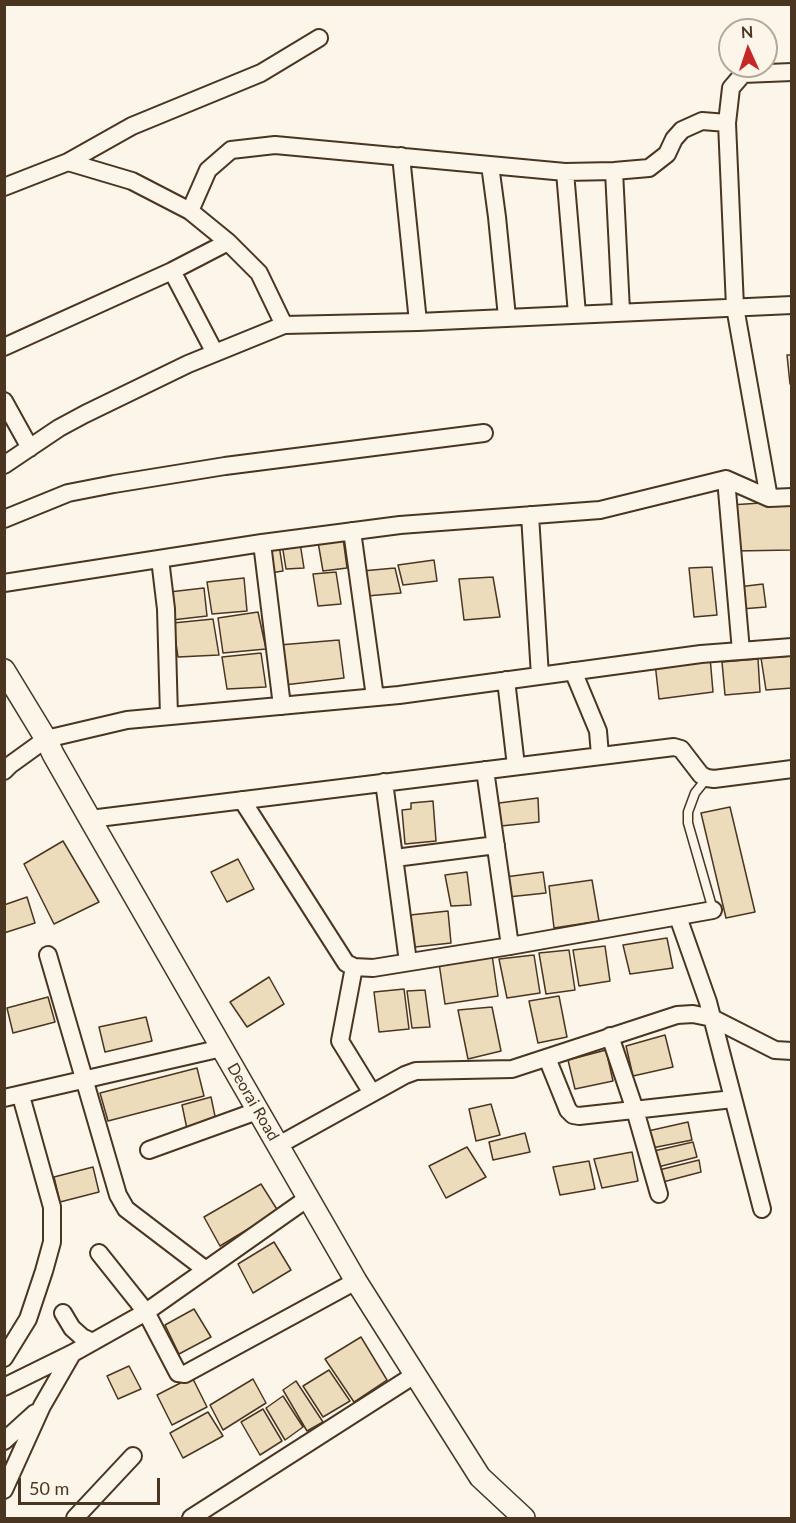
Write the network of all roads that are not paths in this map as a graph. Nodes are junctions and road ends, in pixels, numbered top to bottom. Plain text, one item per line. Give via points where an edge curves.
1 (319, 38) dead end
2 (792, 72) edge
3 (727, 123) junction
4 (401, 156) junction
5 (68, 162) junction
6 (490, 165) junction
7 (614, 171) junction
8 (565, 172) junction
9 (4, 187) edge
10 (190, 211) junction
11 (228, 242) junction
12 (172, 271) junction
13 (792, 305) edge
14 (735, 307) junction
15 (621, 311) junction
16 (577, 314) junction
17 (507, 317) junction
18 (418, 322) junction
19 (284, 325) junction
20 (4, 347) edge
21 (215, 353) junction
22 (4, 402) edge
23 (484, 433) dead end
24 (30, 448) junction
25 (4, 465) edge
26 (726, 479) junction
27 (792, 497) edge
28 (769, 498) junction
29 (530, 515) junction
30 (4, 519) edge
31 (352, 531) junction
32 (262, 543) junction
33 (160, 559) junction
34 (4, 583) edge
35 (792, 647) edge
36 (741, 651) junction
37 (573, 671) junction
38 (5, 674) edge
39 (540, 676) junction
40 (506, 680) junction
41 (375, 697) junction
42 (282, 706) junction
43 (169, 716) junction
44 (46, 739) junction
45 (600, 756) junction
46 (516, 766) junction
47 (792, 769) edge
48 (485, 770) junction
49 (4, 771) edge
50 (707, 778) junction
51 (384, 782) junction
52 (242, 800) junction
53 (90, 819) junction
54 (496, 844) junction
55 (395, 858) junction
56 (713, 910) joint
57 (678, 917) junction
58 (510, 946) junction
59 (48, 955) dead end
60 (408, 962) junction
61 (354, 967) junction
62 (712, 1018) junction
63 (610, 1036) junction
64 (222, 1048) junction
65 (792, 1051) edge
66 (547, 1058) junction
67 (85, 1080) junction
68 (372, 1093) junction
69 (13, 1097) edge
70 (733, 1099) junction
71 (635, 1110) junction
72 (257, 1111) junction
73 (278, 1146) junction
74 (149, 1150) dead end
75 (659, 1194) dead end
76 (308, 1198) junction
77 (762, 1209) dead end
78 (99, 1253) dead end
79 (206, 1270) junction
80 (356, 1281) junction
81 (63, 1312) dead end
82 (146, 1312) junction
83 (93, 1342) junction
84 (73, 1353) junction
85 (4, 1358) edge
86 (416, 1374) junction
87 (4, 1387) edge
88 (42, 1406) junction
89 (4, 1441) edge
90 (134, 1455) dead end
91 (4, 1490) edge
92 (75, 1518) edge
93 (191, 1518) edge
94 (524, 1518) edge

1 - 5 street via 261,73 132,126
2 - 3 street via 743,74 731,88
3 - 7 street via 702,121 682,130 667,154 649,168
3 - 14 street
4 - 6 street
4 - 10 street via 275,145 231,150 208,170
4 - 18 street
5 - 9 street
5 - 10 street via 132,181
6 - 8 street
6 - 17 street
7 - 8 street
7 - 15 street
8 - 16 street
10 - 11 street
11 - 12 street
11 - 19 street via 259,273
12 - 20 street
12 - 21 street
13 - 14 street
14 - 15 street
14 - 28 street
15 - 16 street
16 - 17 street
17 - 18 street
18 - 19 street
19 - 21 street
21 - 24 street via 85,414
22 - 24 street
23 - 30 street via 114,484 68,493
24 - 25 street
26 - 28 street
26 - 29 street via 600,510
26 - 36 street
27 - 28 street
29 - 31 street
29 - 39 street
31 - 32 street
31 - 41 street
32 - 33 street
32 - 42 street
33 - 34 street
33 - 43 street via 166,609
35 - 36 street
36 - 37 street
37 - 39 street
37 - 45 street via 598,731
38 - 44 street, Deorai Road
39 - 40 street
40 - 41 street
40 - 46 street
41 - 42 street
42 - 43 street
43 - 44 street via 127,720
44 - 49 street
44 - 53 street, Deorai Road
45 - 46 street
45 - 50 street via 674,747 681,749
46 - 48 street
47 - 50 street
48 - 51 street
48 - 54 street
50 - 56 lane via 695,793 688,823
51 - 52 street
51 - 55 street
52 - 53 street
52 - 61 street via 346,963
53 - 64 street, Deorai Road
54 - 55 street
54 - 58 street
55 - 60 street
56 - 57 street
57 - 58 street
57 - 62 street
58 - 60 street
59 - 67 street
60 - 61 street
61 - 68 street via 340,1041
62 - 63 street via 677,1015
62 - 65 street via 775,1050
62 - 70 street
63 - 66 street
63 - 71 street
64 - 67 street
64 - 72 street, Deorai Road
66 - 68 street via 501,1071 416,1071
66 - 71 street via 573,1114
67 - 69 street
67 - 79 street via 118,1195 126,1209
68 - 73 street
69 - 85 street via 52,1207 52,1242 28,1319
70 - 71 street
70 - 77 street
71 - 75 street
72 - 73 street, Deorai Road
72 - 74 street
73 - 76 street, Deorai Road
76 - 79 street
76 - 80 street, Deorai Road
78 - 82 street
79 - 82 street
80 - 82 street via 185,1374 178,1373 172,1365
80 - 86 street, Deorai Road
81 - 83 street via 72,1328
82 - 83 street
83 - 84 street
84 - 87 street
84 - 88 street
86 - 93 street
86 - 94 street, Deorai Road via 480,1477
88 - 89 street
88 - 91 street
90 - 92 street

